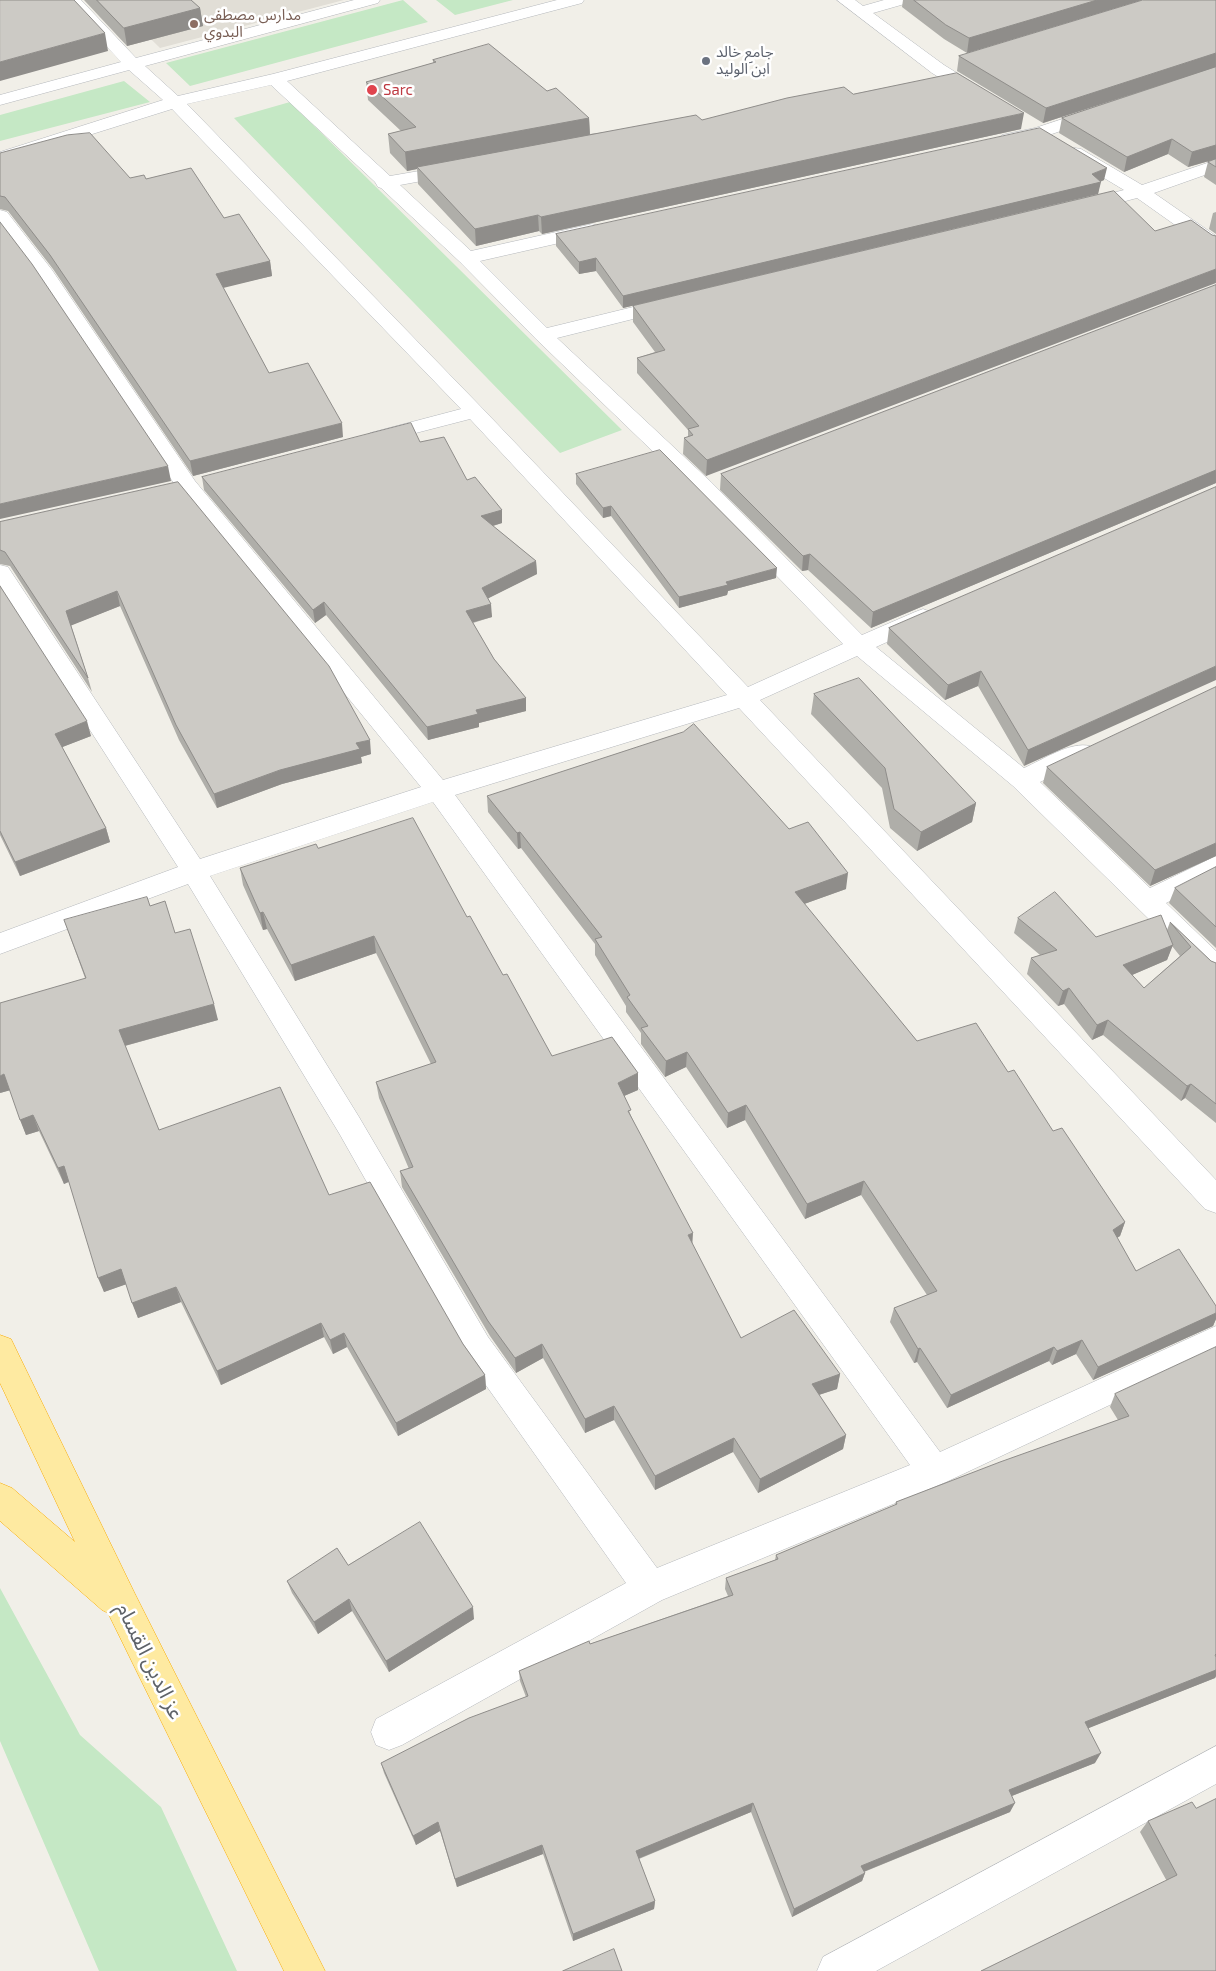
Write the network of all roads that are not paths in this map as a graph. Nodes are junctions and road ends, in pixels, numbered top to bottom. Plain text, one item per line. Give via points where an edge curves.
1 (72, 0) edge
2 (372, 0) edge
3 (576, 0) edge
4 (845, 0) edge
5 (902, 0) edge
6 (862, 12) junction
7 (131, 64) junction
8 (275, 79) junction
9 (0, 100) edge
10 (990, 101) edge
11 (175, 102) junction
12 (1114, 107) edge
13 (1024, 122) edge
14 (1040, 132) junction
15 (992, 143) edge
16 (0, 158) edge
17 (472, 166) edge
18 (1216, 166) edge
19 (384, 183) junction
20 (1140, 192) junction
21 (1063, 211) edge
22 (0, 216) edge
23 (612, 226) edge
24 (1216, 244) edge
25 (466, 258) junction
26 (687, 300) edge
27 (543, 335) junction
28 (475, 412) junction
29 (360, 442) edge
30 (0, 572) edge
31 (941, 610) edge
32 (858, 645) junction
33 (744, 698) junction
34 (1101, 743) edge
35 (1022, 780) junction
36 (438, 791) junction
37 (1216, 866) edge
38 (194, 871) junction
39 (1147, 901) junction
40 (0, 944) edge
41 (1216, 968) edge
42 (1216, 1200) edge
43 (1216, 1340) edge
44 (0, 1349) edge
45 (934, 1471) junction
46 (0, 1499) edge
47 (650, 1588) junction
48 (122, 1606) junction
49 (389, 1732) dead end
50 (1216, 1764) edge
51 (305, 1971) edge
52 (837, 1971) edge

1 - 7 street
2 - 7 street
3 - 8 street
4 - 6 street
5 - 6 street
6 - 10 street via 943,72
7 - 9 street
7 - 11 street
8 - 11 street
8 - 19 street
11 - 16 street
11 - 28 street
12 - 14 street
13 - 14 street
14 - 15 street
14 - 20 street
17 - 19 street
18 - 20 street
19 - 25 street
20 - 21 street
20 - 24 street
22 - 36 street via 45,274 187,486
23 - 25 street
25 - 27 street
26 - 27 street
27 - 32 street via 712,483
28 - 29 street
28 - 33 street
30 - 38 street
31 - 32 street
32 - 33 street
32 - 35 street
33 - 36 street
33 - 42 street
34 - 35 street
35 - 39 street
36 - 38 street
36 - 45 street
37 - 39 street
38 - 40 street
38 - 47 street via 349,1125 477,1347
39 - 41 street
43 - 45 street
44 - 48 highway, عز الدين القسام
45 - 47 street
46 - 48 highway
47 - 49 street
48 - 51 highway, عز الدين القسام
50 - 52 street

